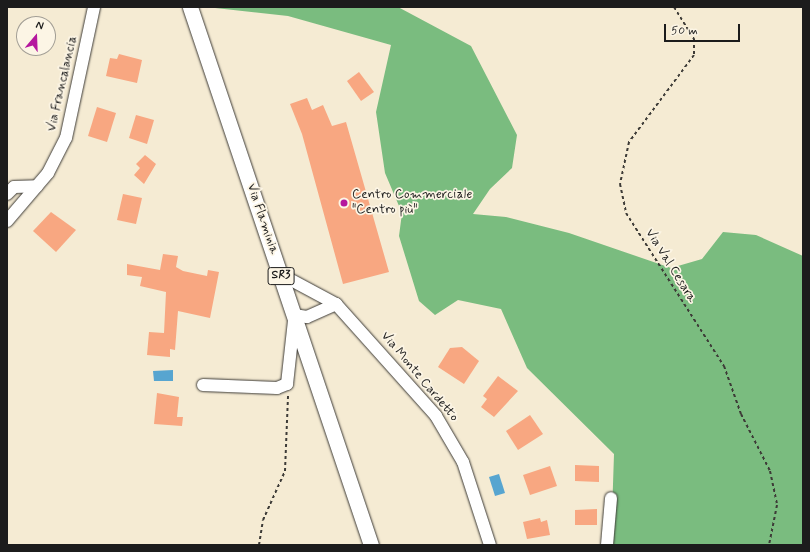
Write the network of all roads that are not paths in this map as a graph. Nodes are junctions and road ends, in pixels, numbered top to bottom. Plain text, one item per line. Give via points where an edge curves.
1 (94, 7) edge
2 (190, 7) edge
3 (38, 186) junction
4 (7, 194) edge
5 (7, 221) edge
6 (280, 274) junction
7 (301, 284) junction
8 (286, 293) junction
9 (336, 304) junction
10 (294, 317) junction
11 (203, 385) dead end
12 (611, 498) dead end
13 (371, 545) edge
14 (490, 545) edge
15 (607, 545) edge

1 - 3 street, Via Francalancia via 69,129
2 - 6 main road, Via Flaminia / SR3
3 - 4 street via 14,187
3 - 5 street, Via Francalancia
6 - 7 street, Via Monte Cardetto
6 - 8 main road, Via Flaminia / SR3
7 - 8 street
7 - 9 street, Via Monte Cardetto
8 - 10 main road, Via Flaminia / SR3
9 - 10 street via 307,317
9 - 14 street, Via Monte Cardetto via 416,391 449,434 468,473
10 - 11 street via 288,381 277,388
10 - 13 main road, Via Flaminia / SR3
12 - 15 street

